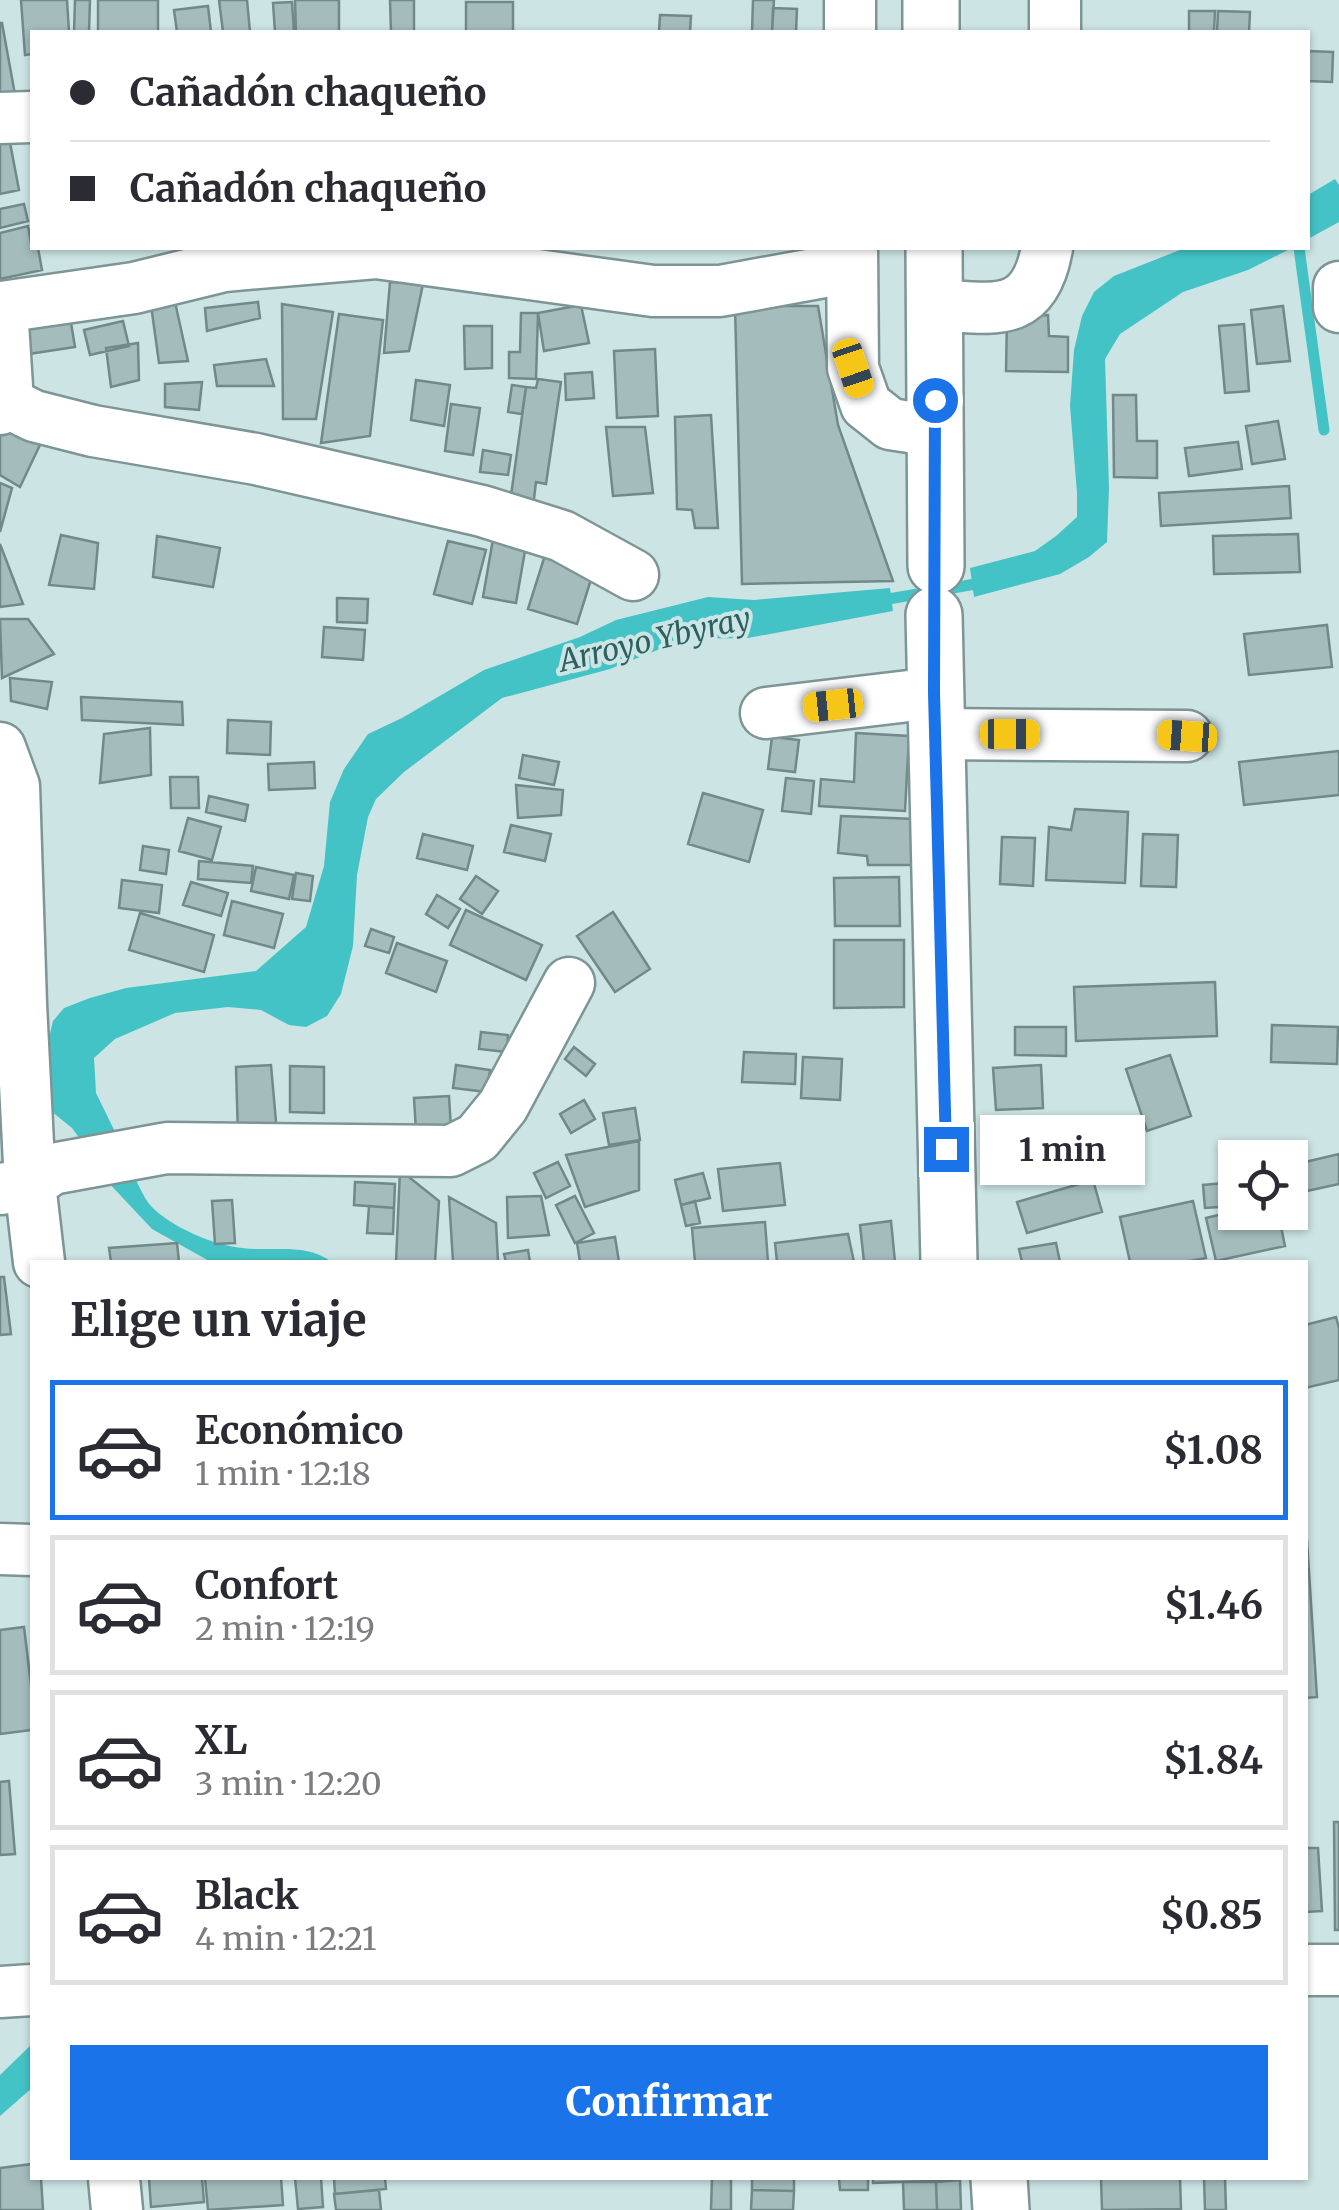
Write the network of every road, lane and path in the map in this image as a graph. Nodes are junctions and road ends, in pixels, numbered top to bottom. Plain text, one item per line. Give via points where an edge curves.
1 (850, 0) edge
2 (931, 0) edge
3 (1055, 0) edge
4 (850, 30) edge
5 (931, 30) edge
6 (1054, 30) edge
7 (30, 117) edge
8 (0, 118) edge
9 (934, 250) edge
10 (1046, 250) edge
11 (852, 257) edge
12 (934, 305) junction
13 (2, 307) edge
14 (2, 402) edge
15 (936, 432) junction
16 (633, 575) dead end
17 (766, 713) dead end
18 (935, 714) junction
19 (1187, 736) dead end
20 (0, 748) edge
21 (569, 983) dead end
22 (27, 1181) edge
23 (39, 1260) edge
24 (949, 1260) edge
25 (0, 1550) edge
26 (30, 1550) edge
27 (1308, 1970) edge
28 (1339, 1970) edge
29 (30, 1990) edge
30 (0, 1992) edge
31 (114, 2180) edge
32 (999, 2180) edge
33 (117, 2210) edge
34 (1000, 2210) edge

1 - 4 street
2 - 5 main road
3 - 6 street
7 - 8 street
9 - 12 main road
10 - 12 street via 1043,270 1019,301 998,308
11 - 13 street via 720,291 652,291 376,253 224,266 134,288
11 - 15 street via 853,368 866,405 890,424
12 - 15 main road
13 - 14 street
14 - 16 street via 93,431 256,459 482,511 562,536
15 - 18 main road
17 - 18 street
18 - 19 street
18 - 24 main road
20 - 22 street via 14,786
21 - 22 street via 502,1106 477,1138 451,1151 167,1148
22 - 23 street
25 - 26 street
27 - 28 street
29 - 30 street
31 - 33 street
32 - 34 main road

